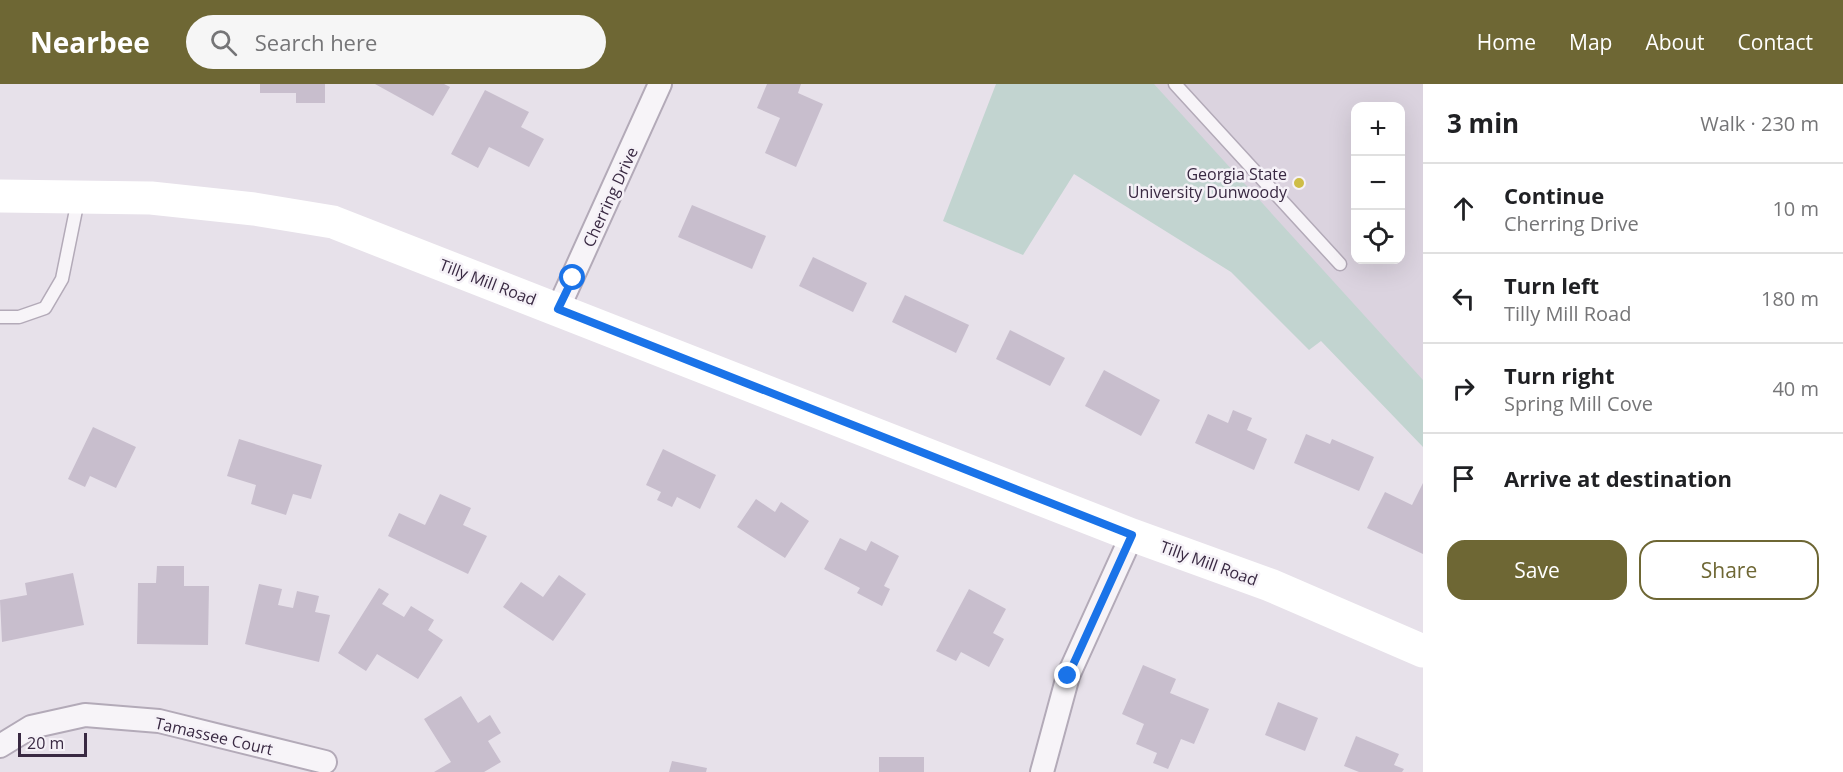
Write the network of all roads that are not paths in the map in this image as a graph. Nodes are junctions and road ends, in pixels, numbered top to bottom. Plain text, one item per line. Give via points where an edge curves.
1 (660, 84) edge
2 (1175, 84) edge
3 (0, 196) edge
4 (78, 197) junction
5 (1340, 264) dead end
6 (558, 309) junction
7 (0, 317) edge
8 (1132, 535) junction
9 (1423, 651) edge
10 (0, 746) edge
11 (326, 762) dead end
12 (1042, 772) edge

1 - 6 street, Cherring Drive
2 - 5 lane
3 - 4 street, Tilly Mill Road
4 - 6 street, Tilly Mill Road via 151,198 333,222
4 - 7 lane via 62,279 45,308
6 - 8 street, Tilly Mill Road
8 - 9 street, Tilly Mill Road via 1270,585
8 - 12 street via 1068,676
10 - 11 street, Tamassee Court via 31,727 85,715 159,721

